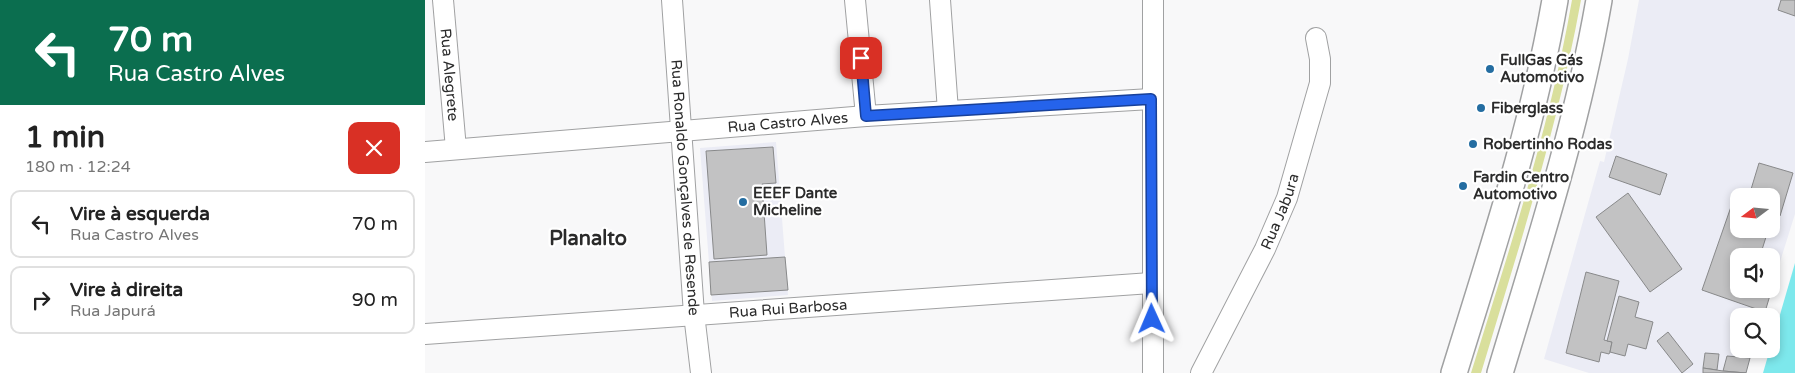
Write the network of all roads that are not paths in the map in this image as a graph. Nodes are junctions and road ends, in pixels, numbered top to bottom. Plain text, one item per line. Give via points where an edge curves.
1 (443, 0) edge
2 (672, 0) edge
3 (855, 0) edge
4 (940, 0) edge
5 (1153, 0) edge
6 (1555, 0) edge
7 (1599, 0) edge
8 (1316, 38) dead end
9 (1151, 99) junction
10 (948, 111) junction
11 (866, 116) junction
12 (681, 132) junction
13 (456, 149) junction
14 (425, 152) edge
15 (1151, 283) junction
16 (694, 314) junction
17 (425, 334) edge
18 (701, 373) edge
19 (1153, 373) edge
20 (1201, 373) edge
21 (1454, 373) edge
22 (1500, 373) edge

1 - 13 street, Rua Alegrete
2 - 12 street, Rua Ronaldo Gonçalves de Resende
3 - 11 street
4 - 10 street
5 - 9 street
6 - 21 main road via 1523,146
7 - 22 main road via 1567,151
8 - 20 street, Rua Jabura via 1320,83 1289,190 1265,249
9 - 10 street, Rua Castro Alves
9 - 15 street
10 - 11 street, Rua Castro Alves
11 - 12 street, Rua Castro Alves
12 - 13 street, Rua Castro Alves
12 - 16 street, Rua Ronaldo Gonçalves de Resende
13 - 14 street, Rua Castro Alves
15 - 16 street, Rua Rui Barbosa
15 - 19 street
16 - 17 street, Rua Rui Barbosa
16 - 18 street, Rua Ronaldo Gonçalves de Resende

